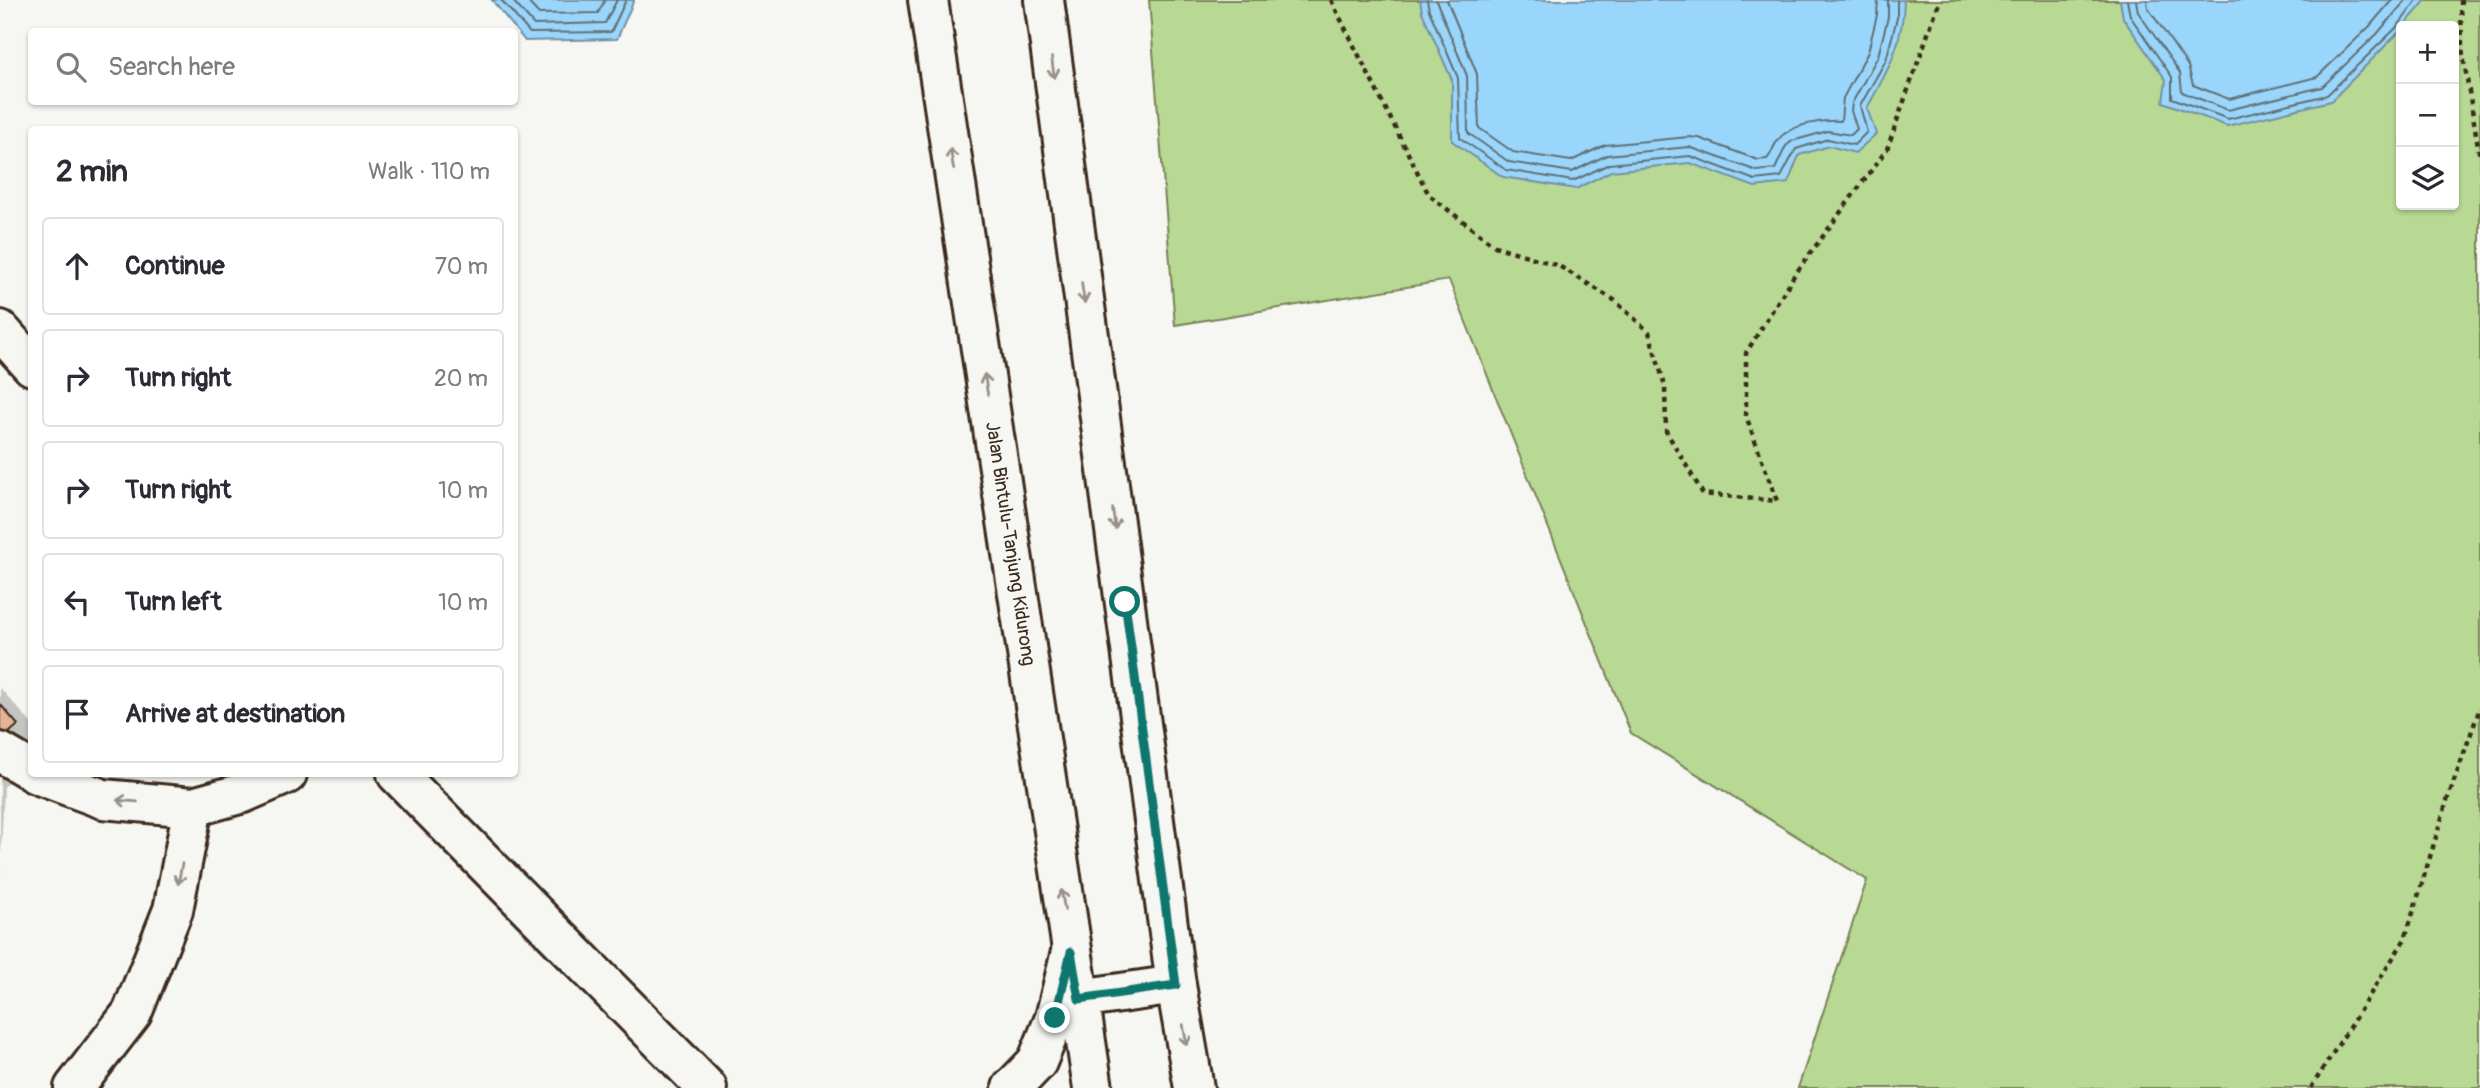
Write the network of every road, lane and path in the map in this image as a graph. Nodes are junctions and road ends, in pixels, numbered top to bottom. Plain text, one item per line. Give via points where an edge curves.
1 (928, 0) edge
2 (1044, 0) edge
3 (1331, 0) edge
4 (1940, 0) edge
5 (2461, 0) edge
6 (2480, 158) edge
7 (0, 330) edge
8 (28, 362) edge
9 (2480, 708) edge
10 (0, 752) edge
11 (28, 768) edge
12 (47, 777) edge
13 (280, 777) edge
14 (400, 777) edge
15 (193, 807) junction
16 (1071, 952) junction
17 (1176, 985) junction
18 (1079, 999) junction
19 (75, 1088) edge
20 (707, 1088) edge
21 (1012, 1088) edge
22 (1093, 1088) edge
23 (1194, 1088) edge
24 (2311, 1088) edge

16 -> 1 main road, Jalan Bintulu-Tanjung Kidurong
2 -> 17 main road
3 - 4 path via 1429,195 1495,246 1559,266 1614,300 1649,332 1665,386 1666,431 1703,494 1777,501 1746,416 1746,353 1793,277 1886,149
5 - 6 path via 2462,50
7 - 8 main road
9 - 24 path via 2405,939
10 - 11 main road
15 -> 12 main road via 103,799
13 - 15 main road
14 - 20 main road
15 -> 19 main road via 173,910 132,1013
16 - 18 main road, Jalan Bintulu-Tanjung Kidurong
16 - 21 main road via 1055,1018 1037,1062
17 - 18 main road
17 -> 23 main road
18 - 22 main road, Jalan Bintulu-Tanjung Kidurong

